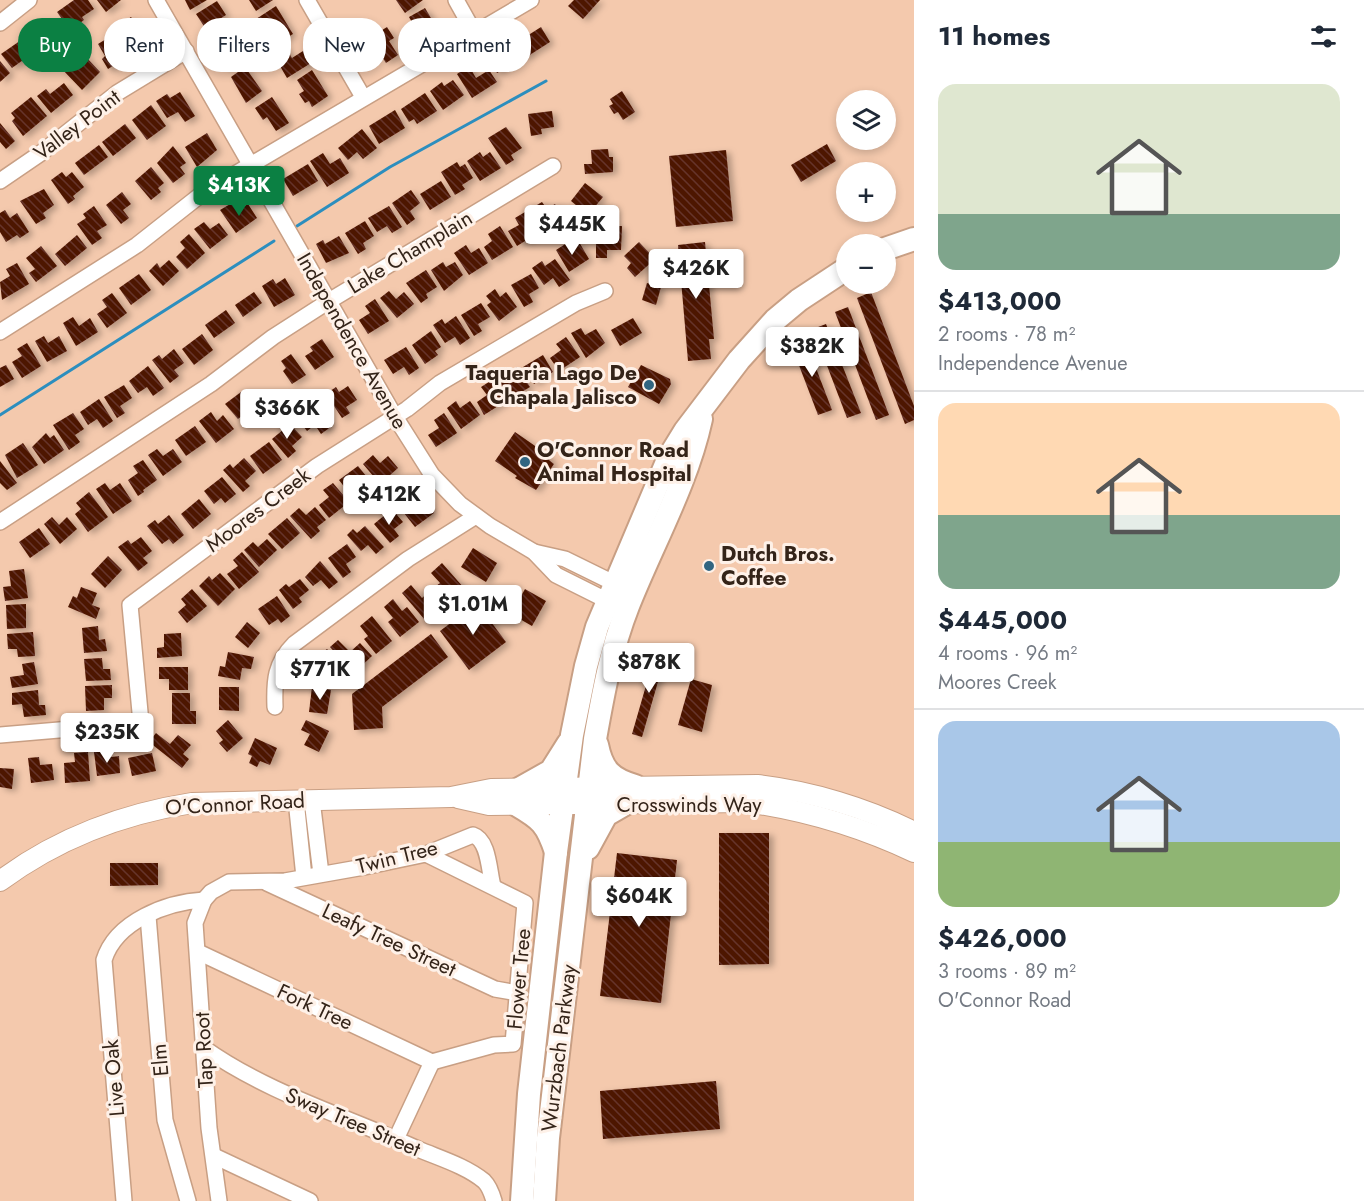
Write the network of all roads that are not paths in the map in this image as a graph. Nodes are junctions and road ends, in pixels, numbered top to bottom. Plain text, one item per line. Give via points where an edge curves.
1 (29, 0) edge
2 (156, 0) edge
3 (307, 0) edge
4 (456, 0) edge
5 (531, 0) edge
6 (466, 18) edge
7 (501, 18) edge
8 (0, 23) edge
9 (186, 51) junction
10 (407, 72) edge
11 (363, 97) junction
12 (250, 165) junction
13 (553, 166) dead end
14 (0, 181) edge
15 (914, 239) edge
16 (896, 245) edge
17 (836, 275) edge
18 (605, 291) dead end
19 (329, 301) junction
20 (0, 332) edge
21 (394, 415) junction
22 (476, 516) junction
23 (0, 522) edge
24 (620, 596) junction
25 (275, 707) dead end
26 (0, 735) edge
27 (573, 735) junction
28 (595, 739) junction
29 (630, 795) junction
30 (589, 796) junction
31 (517, 797) junction
32 (565, 797) junction
33 (304, 800) junction
34 (876, 826) junction
35 (914, 832) edge
36 (555, 852) junction
37 (914, 852) edge
38 (426, 854) junction
39 (582, 860) junction
40 (321, 874) junction
41 (304, 877) junction
42 (0, 881) edge
43 (262, 881) junction
44 (492, 886) junction
45 (204, 900) junction
46 (148, 916) junction
47 (198, 952) junction
48 (518, 993) junction
49 (204, 1048) junction
50 (432, 1062) junction
51 (396, 1139) junction
52 (214, 1156) junction
53 (124, 1201) edge
54 (188, 1201) edge
55 (219, 1201) edge
56 (310, 1201) edge
57 (494, 1201) edge
58 (522, 1201) edge
59 (544, 1201) edge

1 - 8 street
2 - 9 street, Independence Avenue
3 - 11 street
4 - 6 street
5 - 7 street
9 - 12 street, Independence Avenue
9 - 14 street, Valley Point via 117,93
10 - 11 street
11 - 12 street
12 - 19 street, Independence Avenue
12 - 20 street via 186,205 128,251
13 - 19 street, Lake Champlain
15 - 16 highway
17 - 24 highway via 775,320 703,409 687,465
18 - 21 street, Moores Creek via 576,303 440,383
19 - 21 street, Independence Avenue
19 - 23 street, Lake Champlain via 211,384
21 - 22 street, Independence Avenue via 438,482
21 - 26 street, Moores Creek via 317,466 130,604 141,723
22 - 24 street, Independence Avenue via 534,552 564,559
22 - 25 street via 408,559 294,644 276,669
24 - 27 highway via 586,666
24 - 28 highway
27 - 31 highway via 551,771
27 - 32 highway
28 - 29 highway via 606,772 620,781
28 - 30 highway
29 - 30 main road, Crosswinds Way
29 - 34 main road, Crosswinds Way via 769,805 843,823
29 - 39 highway via 606,815
30 - 32 main road, O'Connor Road
30 - 39 highway, Wurzbach Parkway
31 - 32 main road, O'Connor Road
31 - 33 main road, O'Connor Road via 489,805 451,797
31 - 36 highway via 542,821
32 - 36 highway, Wurzbach Parkway
33 - 40 street
33 - 41 street
33 - 42 main road, O'Connor Road via 192,803 151,810 55,845
34 - 35 main road, Crosswinds Way
34 - 37 main road, Crosswinds Way
36 - 58 highway, Wurzbach Parkway via 529,1094
38 - 40 street, Twin Tree
38 - 44 street
38 - 44 street, Twin Tree via 467,835 477,836 484,848
39 - 59 highway, Wurzbach Parkway via 548,1138
40 - 41 street, Twin Tree
41 - 43 street, Twin Tree
43 - 45 street, Twin Tree via 221,884
43 - 48 street, Leafy Tree Street via 495,989
44 - 48 street, Flower Tree via 524,902
45 - 46 street via 168,906
45 - 47 street, Tap Root via 195,923
46 - 53 street, Live Oak via 123,932 106,955
46 - 54 street, Elm via 165,1120
47 - 49 street, Tap Root
47 - 50 street, Fork Tree
48 - 50 street, Flower Tree via 513,1044 494,1045
49 - 51 street, Sway Tree Street via 240,1072 302,1102
49 - 52 street, Tap Root
50 - 51 street
51 - 57 street, Sway Tree Street via 485,1182
52 - 55 street, Tap Root
52 - 56 street

